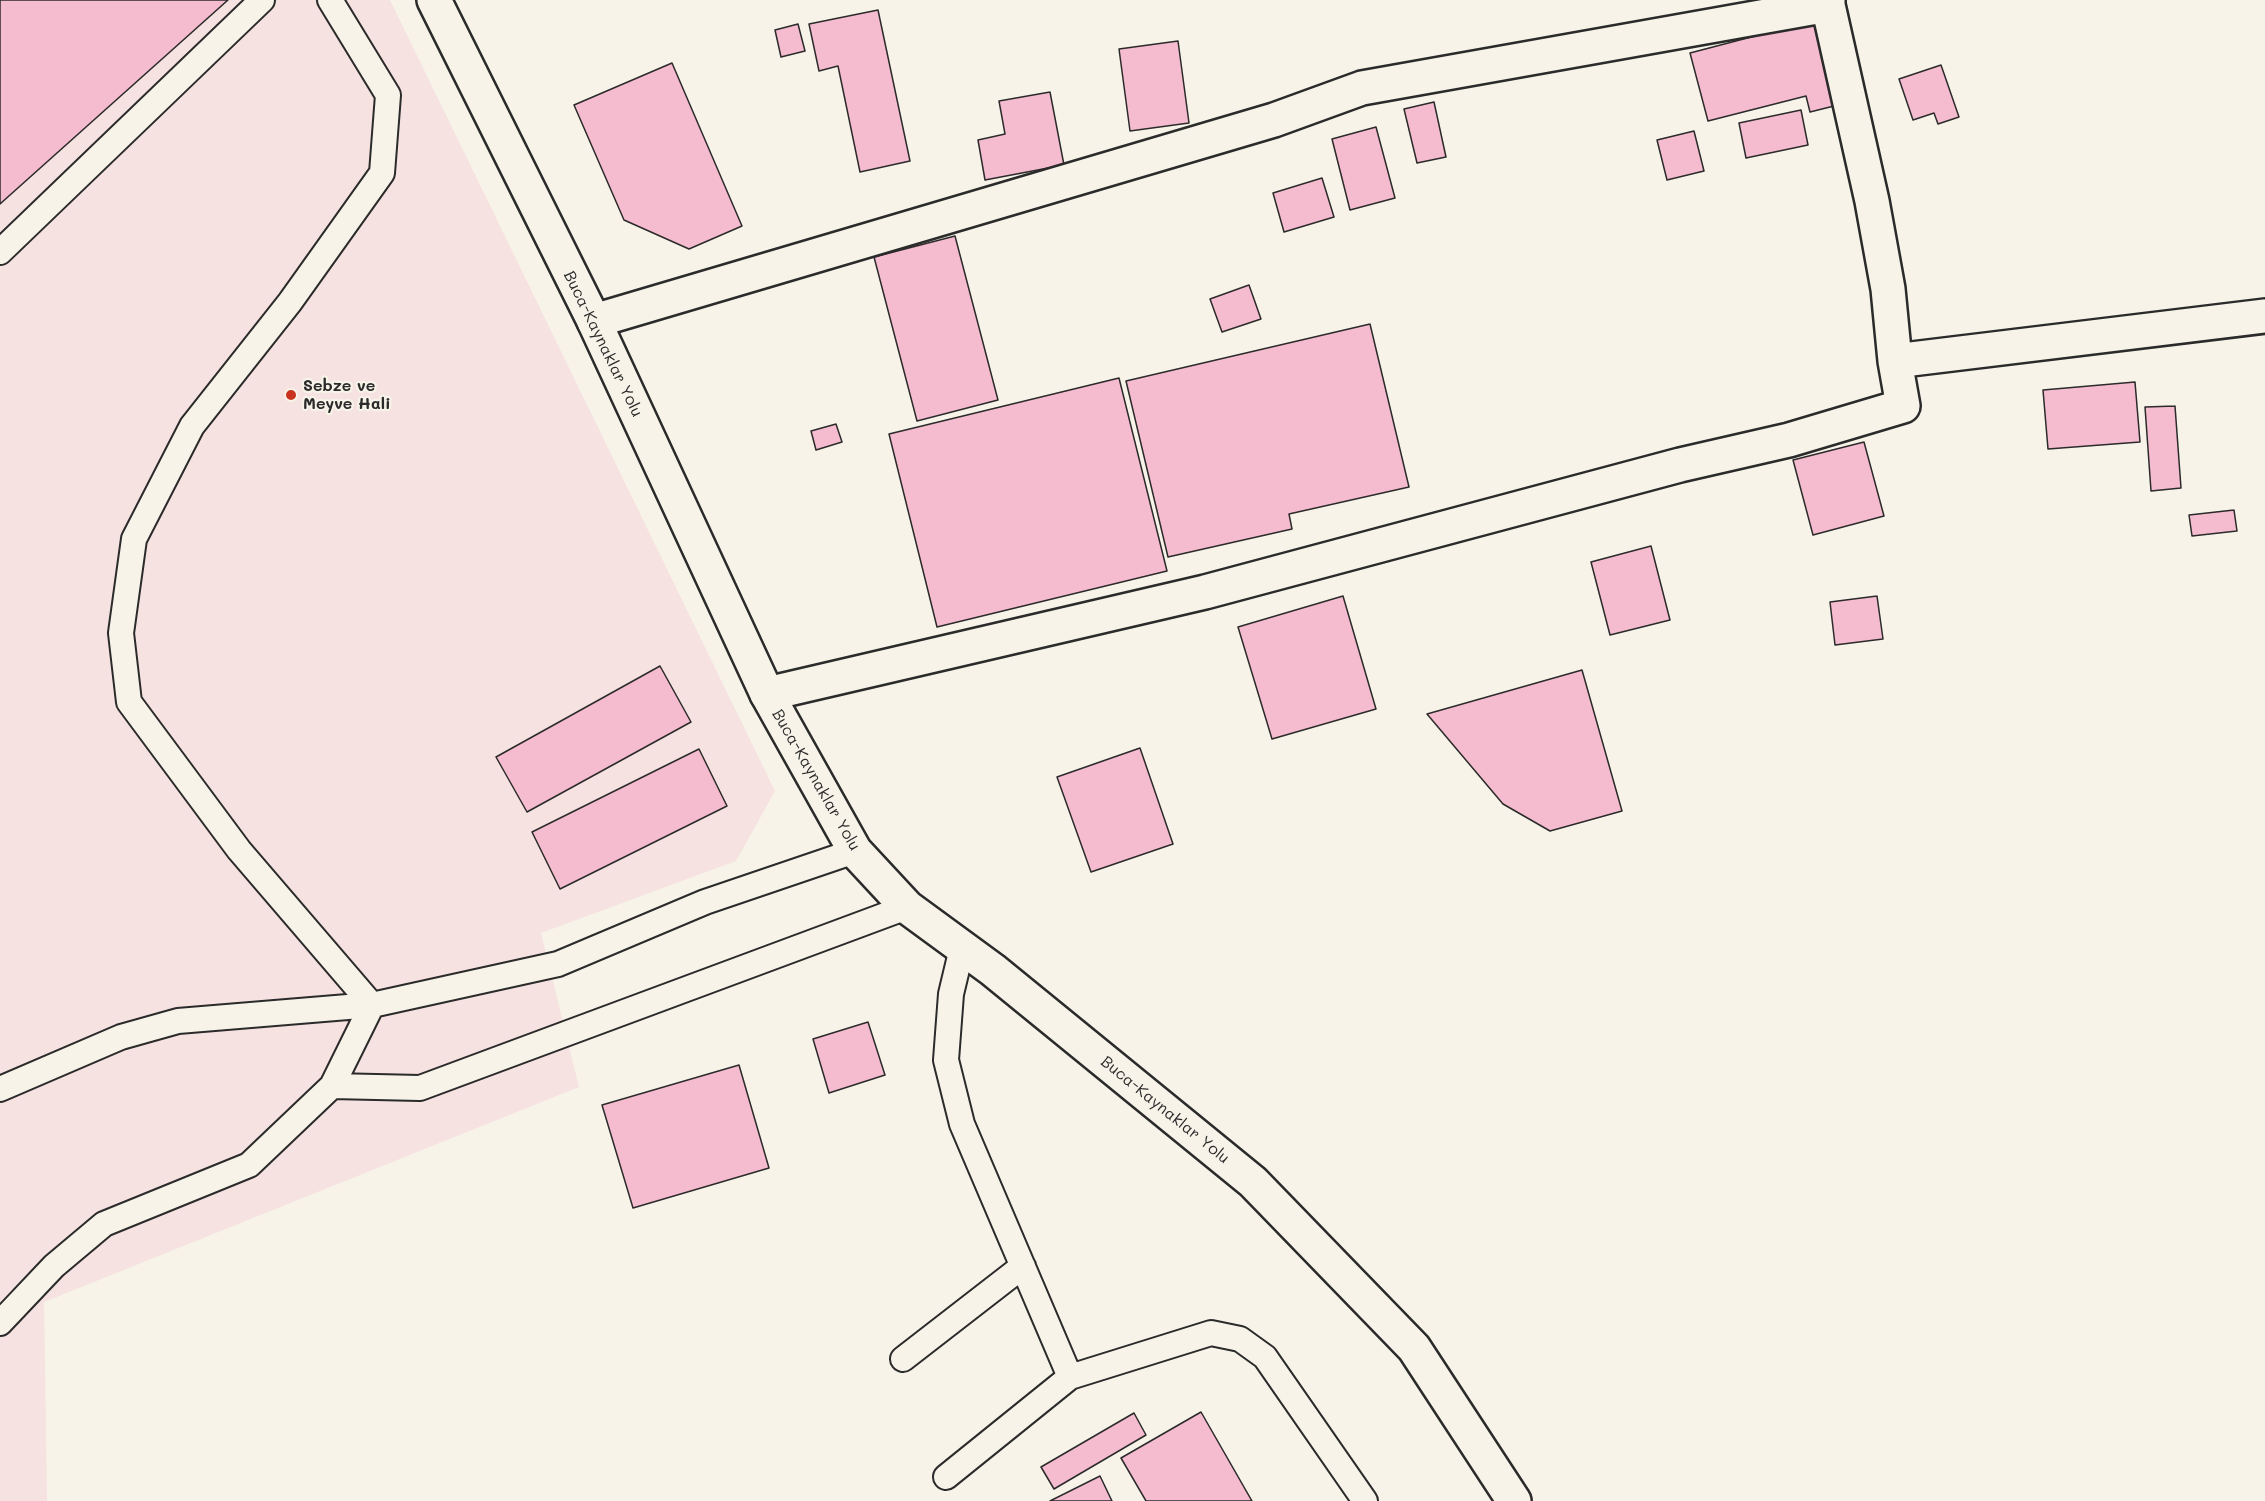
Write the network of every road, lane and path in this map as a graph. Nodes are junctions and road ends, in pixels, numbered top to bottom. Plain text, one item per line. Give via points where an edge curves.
1 (262, 0) edge
2 (330, 0) edge
3 (434, 0) edge
4 (1828, 2) edge
5 (0, 252) edge
6 (2265, 316) edge
7 (594, 321) junction
8 (1895, 361) junction
9 (767, 694) junction
10 (855, 851) junction
11 (907, 907) junction
12 (962, 948) junction
13 (372, 1005) junction
14 (332, 1086) junction
15 (0, 1089) edge
16 (1023, 1266) junction
17 (0, 1323) edge
18 (903, 1359) dead end
19 (1070, 1377) junction
20 (946, 1477) dead end
21 (1365, 1501) edge
22 (1514, 1501) edge

1 - 5 lane
2 - 13 lane via 388,95 382,173 290,302 192,426 134,539 121,633 129,702 239,850
3 - 7 street, Buca-Kaynaklar Yolu
4 - 7 street via 1362,88 1274,120
4 - 8 street via 1874,212 1888,289
6 - 8 street
7 - 9 street, Buca-Kaynaklar Yolu
8 - 9 street via 1903,406 1205,592
9 - 10 street, Buca-Kaynaklar Yolu
10 - 11 street, Buca-Kaynaklar Yolu
10 - 13 lane via 705,902 558,964
11 - 12 street, Buca-Kaynaklar Yolu
11 - 14 lane via 420,1088
12 - 16 lane via 951,994 946,1060 962,1124
12 - 22 street, Buca-Kaynaklar Yolu via 1253,1182 1414,1348
13 - 14 lane
13 - 15 lane via 178,1021 121,1037
14 - 17 lane via 249,1166 104,1224 54,1266
16 - 18 lane
16 - 19 lane
19 - 20 lane
19 - 21 lane via 1211,1333 1240,1339 1265,1357

